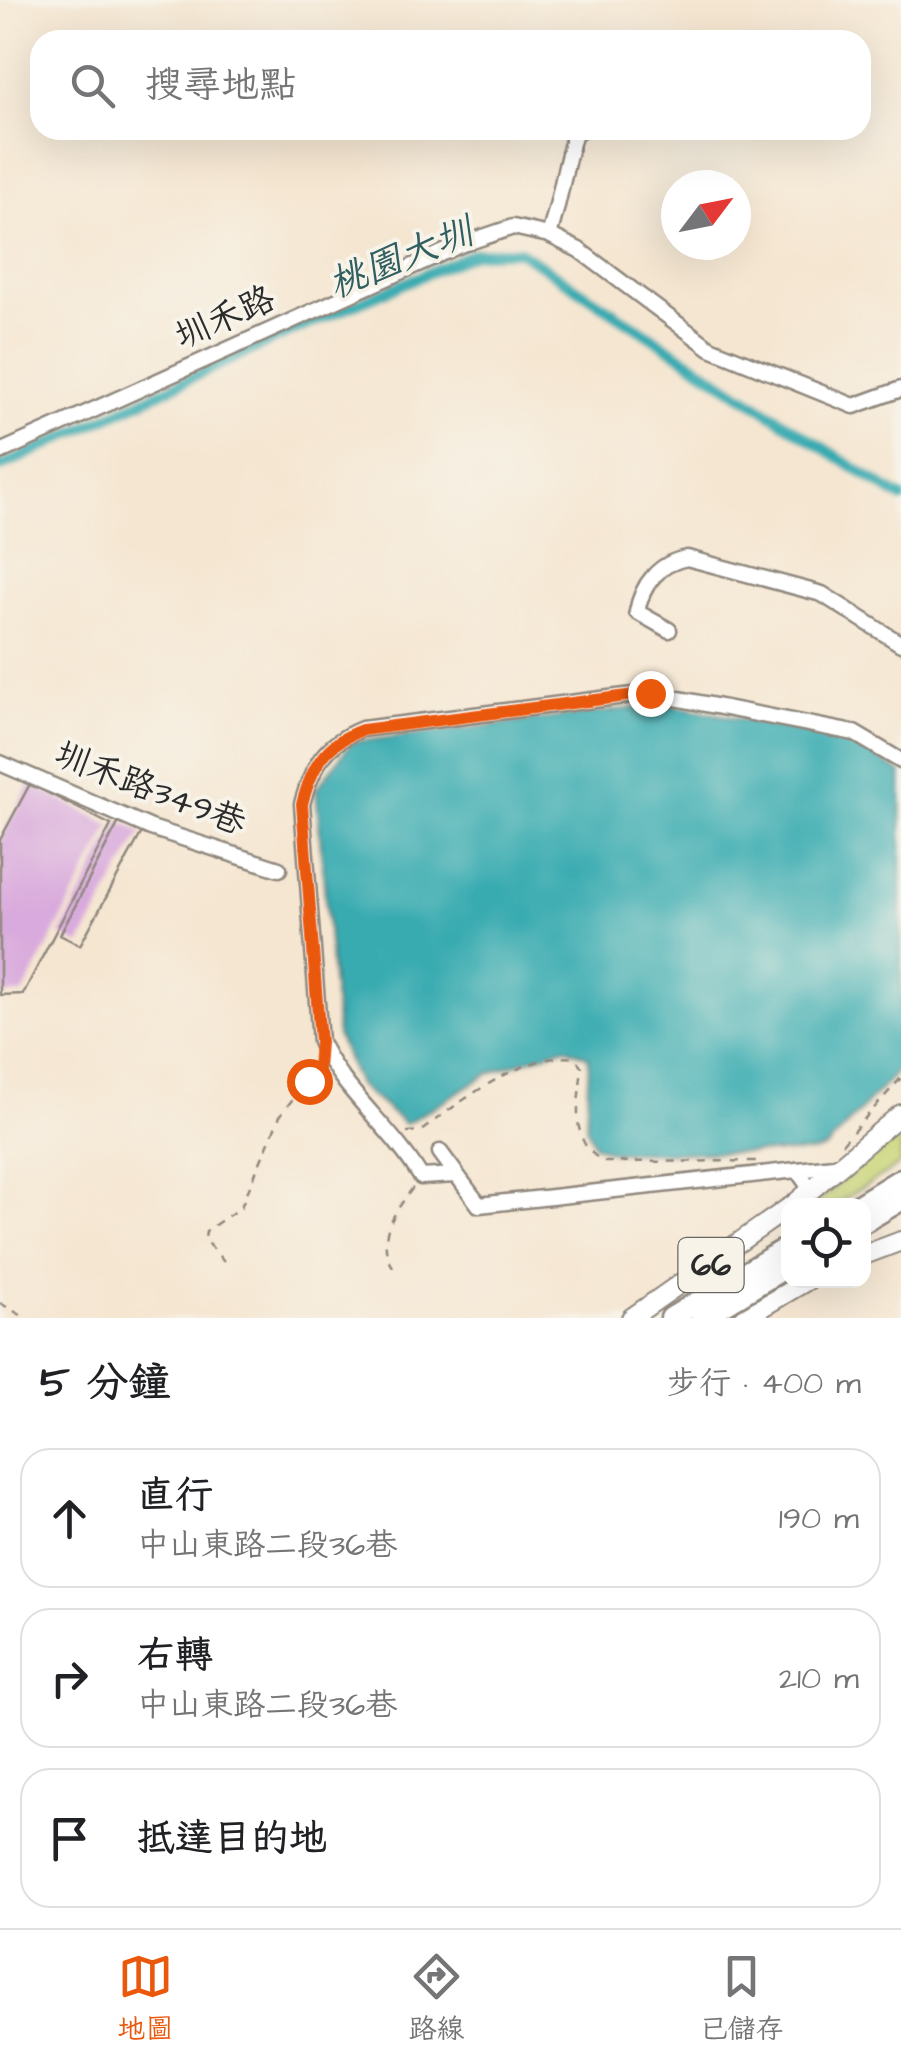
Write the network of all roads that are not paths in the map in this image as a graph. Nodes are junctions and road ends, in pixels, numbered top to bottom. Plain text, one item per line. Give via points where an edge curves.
1 (573, 140) edge
2 (549, 235) junction
3 (901, 389) edge
4 (0, 452) edge
5 (669, 630) dead end
6 (901, 644) edge
7 (901, 761) edge
8 (0, 763) edge
9 (280, 869) dead end
10 (901, 1114) edge
11 (440, 1152) dead end
12 (838, 1160) junction
13 (797, 1170) junction
14 (456, 1174) junction
15 (901, 1179) edge
16 (812, 1191) junction
17 (802, 1198) edge
18 (870, 1198) edge
19 (901, 1200) edge
20 (781, 1213) edge
21 (871, 1218) edge
22 (901, 1241) edge
23 (781, 1251) edge
24 (871, 1252) edge
25 (781, 1270) edge
26 (795, 1288) edge
27 (631, 1318) edge
28 (671, 1318) edge
29 (702, 1318) edge
30 (744, 1318) edge

1 - 2 street
2 - 3 street, 圳禾路 via 710,348 854,406
2 - 4 street, 圳禾路 via 513,228 460,245
5 - 6 street via 637,612 640,590 669,561 687,558 822,594
7 - 14 street via 854,733 650,693 362,730 338,739 312,768 302,804 320,1042 336,1074 421,1177
8 - 9 street, 圳禾路349巷 via 151,828
10 - 12 main road, 66
11 - 14 street
12 - 13 street
12 - 16 main road, 66
13 - 14 street via 479,1205
13 - 16 street
15 - 18 highway
16 - 17 main road, 66
19 - 21 highway
20 - 27 main road, 66
22 - 24 main road
23 - 28 highway, 66
25 - 29 highway, 66
26 - 30 main road, 66

